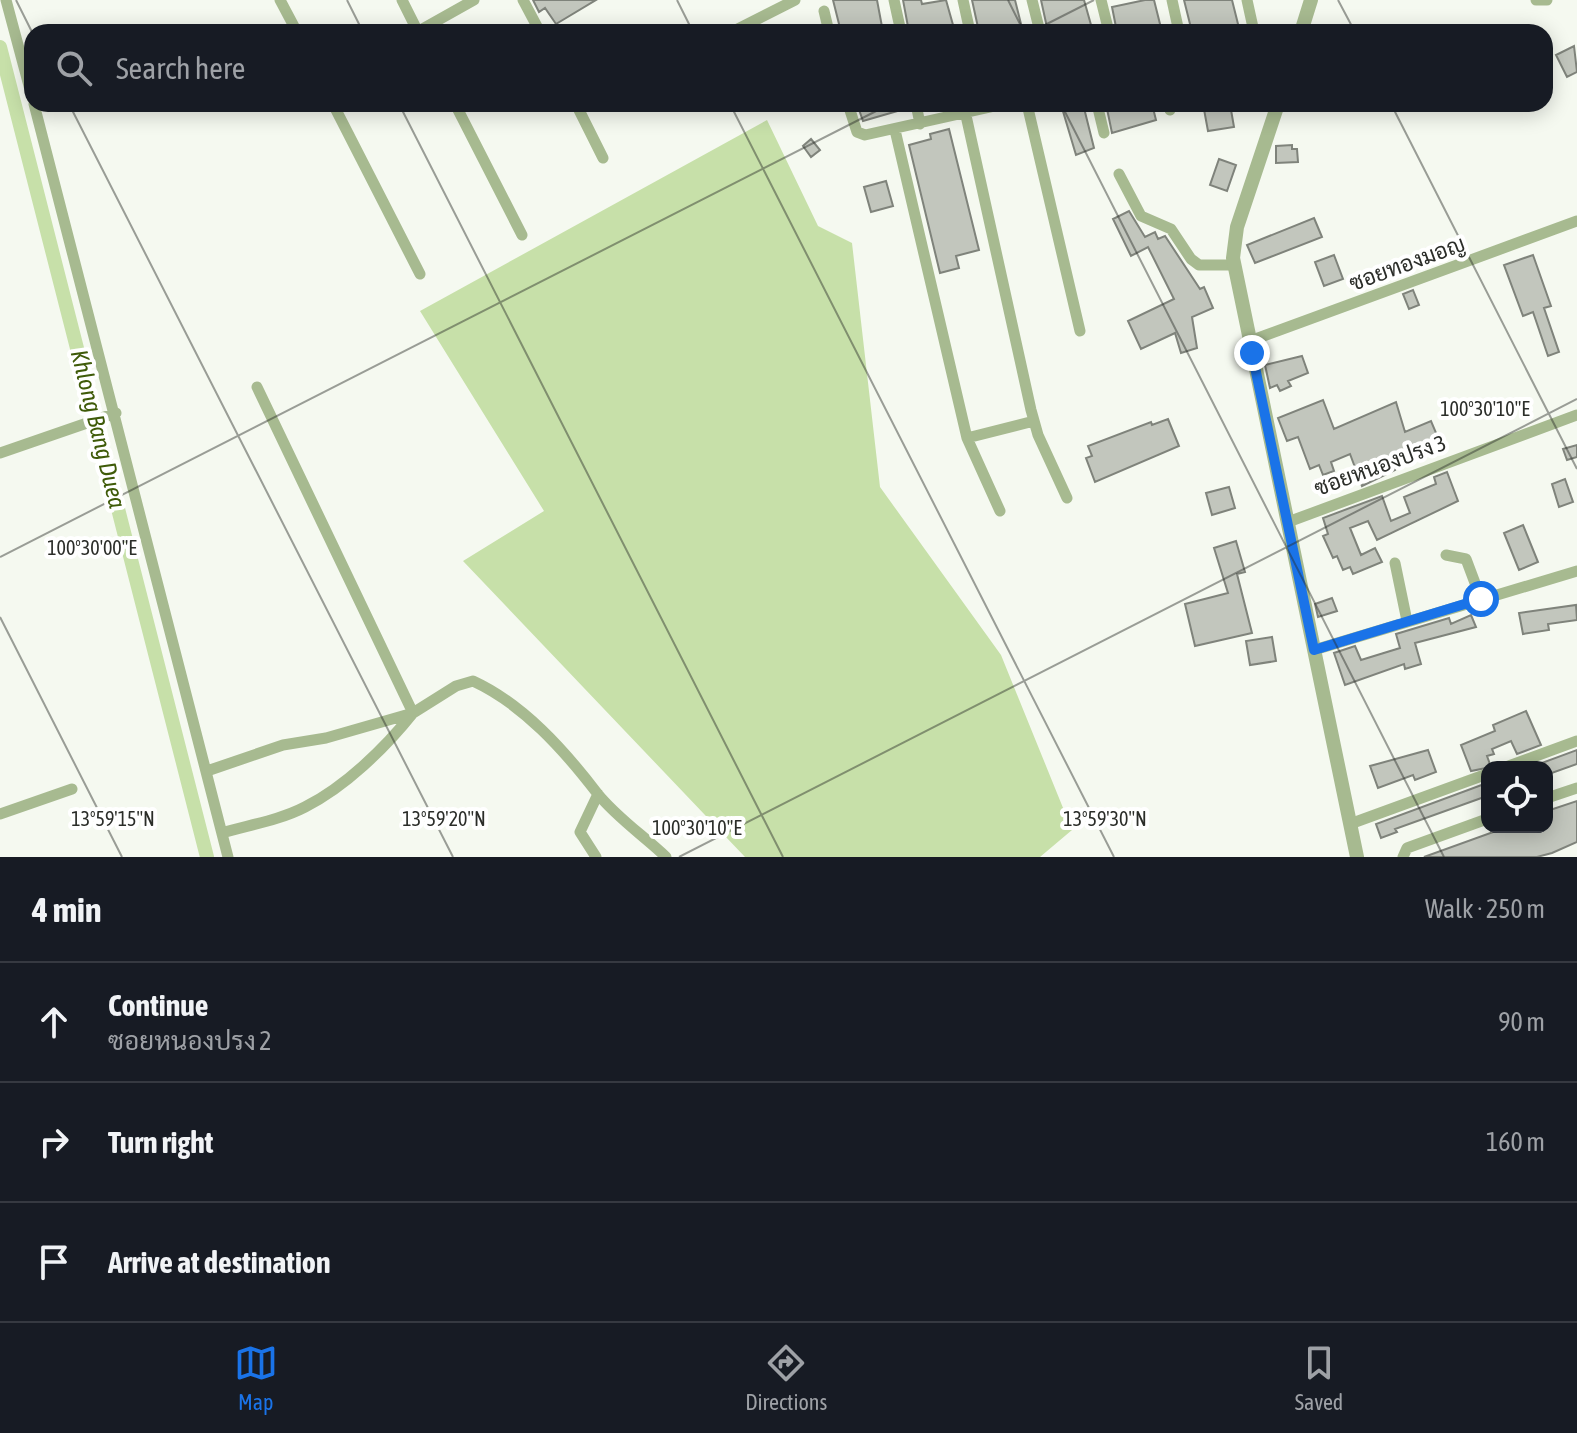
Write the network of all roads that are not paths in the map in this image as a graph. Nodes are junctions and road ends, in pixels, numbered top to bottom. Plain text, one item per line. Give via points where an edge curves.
1 (6, 0) edge
2 (280, 0) edge
3 (402, 0) edge
4 (474, 0) edge
5 (523, 0) edge
6 (795, 0) edge
7 (894, 0) edge
8 (963, 0) edge
9 (1032, 0) edge
10 (1101, 0) edge
11 (1172, 0) edge
12 (1247, 0) edge
13 (1311, 0) edge
14 (1536, 0) edge
15 (1547, 0) edge
16 (824, 11) dead end
17 (293, 24) edge
18 (414, 24) edge
19 (432, 24) edge
20 (536, 24) edge
21 (748, 24) edge
22 (827, 24) edge
23 (899, 24) edge
24 (968, 24) edge
25 (1038, 24) edge
26 (1107, 24) edge
27 (1177, 24) edge
28 (1252, 24) edge
29 (1304, 24) edge
30 (24, 67) edge
31 (36, 112) edge
32 (337, 112) edge
33 (459, 112) edge
34 (580, 112) edge
35 (851, 112) edge
36 (918, 112) edge
37 (962, 112) edge
38 (965, 112) edge
39 (1029, 112) edge
40 (1099, 112) edge
41 (1275, 112) edge
42 (920, 124) junction
43 (895, 130) junction
44 (1104, 133) dead end
45 (603, 158) dead end
46 (1119, 174) dead end
47 (1577, 221) edge
48 (522, 235) dead end
49 (1234, 265) junction
50 (420, 274) dead end
51 (1080, 331) dead end
52 (1250, 341) junction
53 (257, 387) dead end
54 (116, 413) junction
55 (1577, 415) edge
56 (1034, 421) junction
57 (967, 438) junction
58 (0, 453) edge
59 (1067, 498) dead end
60 (1000, 511) dead end
61 (1288, 522) junction
62 (1446, 555) dead end
63 (1395, 563) dead end
64 (1577, 571) edge
65 (1481, 599) junction
66 (1407, 621) junction
67 (1314, 650) junction
68 (413, 713) junction
69 (1577, 741) edge
70 (1522, 761) edge
71 (207, 771) junction
72 (1481, 776) edge
73 (1577, 788) edge
74 (72, 789) dead end
75 (598, 794) junction
76 (1553, 796) edge
77 (0, 814) edge
78 (1481, 821) edge
79 (1350, 824) junction
80 (222, 833) junction
81 (228, 857) edge
82 (596, 857) edge
83 (666, 857) edge
84 (1357, 857) edge
85 (1403, 857) edge

1 - 30 street
2 - 17 street
3 - 18 street
4 - 19 street
5 - 20 street
6 - 21 street
7 - 23 street
8 - 24 street
9 - 25 street
10 - 26 street
11 - 27 street
12 - 28 street
13 - 29 street
14 - 15 street
16 - 22 street
31 - 54 street
32 - 50 street
33 - 48 street
34 - 45 street
35 - 43 street via 857,132
36 - 42 street
37 - 42 street
38 - 56 street
39 - 51 street
40 - 44 street
41 - 49 street via 1233,243
42 - 43 street
43 - 57 street
46 - 49 street via 1141,216 1171,229 1199,265
47 - 52 street, ซอยทองมอญ
49 - 52 street
52 - 61 street
53 - 68 street
54 - 58 street
54 - 71 street
55 - 61 street, ซอยหนองปรง 3
56 - 57 street
56 - 59 street
57 - 60 street
61 - 67 street
62 - 65 street via 1466,559
63 - 66 street
64 - 65 street
65 - 66 street
66 - 67 street
67 - 79 street
68 - 71 street via 283,745
68 - 75 street via 473,681 542,730
68 - 80 street via 323,796 291,812
69 - 70 street
71 - 80 street
72 - 79 street
73 - 76 street
74 - 77 street
75 - 82 street via 580,832
75 - 83 street
78 - 85 street via 1407,848
79 - 84 street
80 - 81 street

